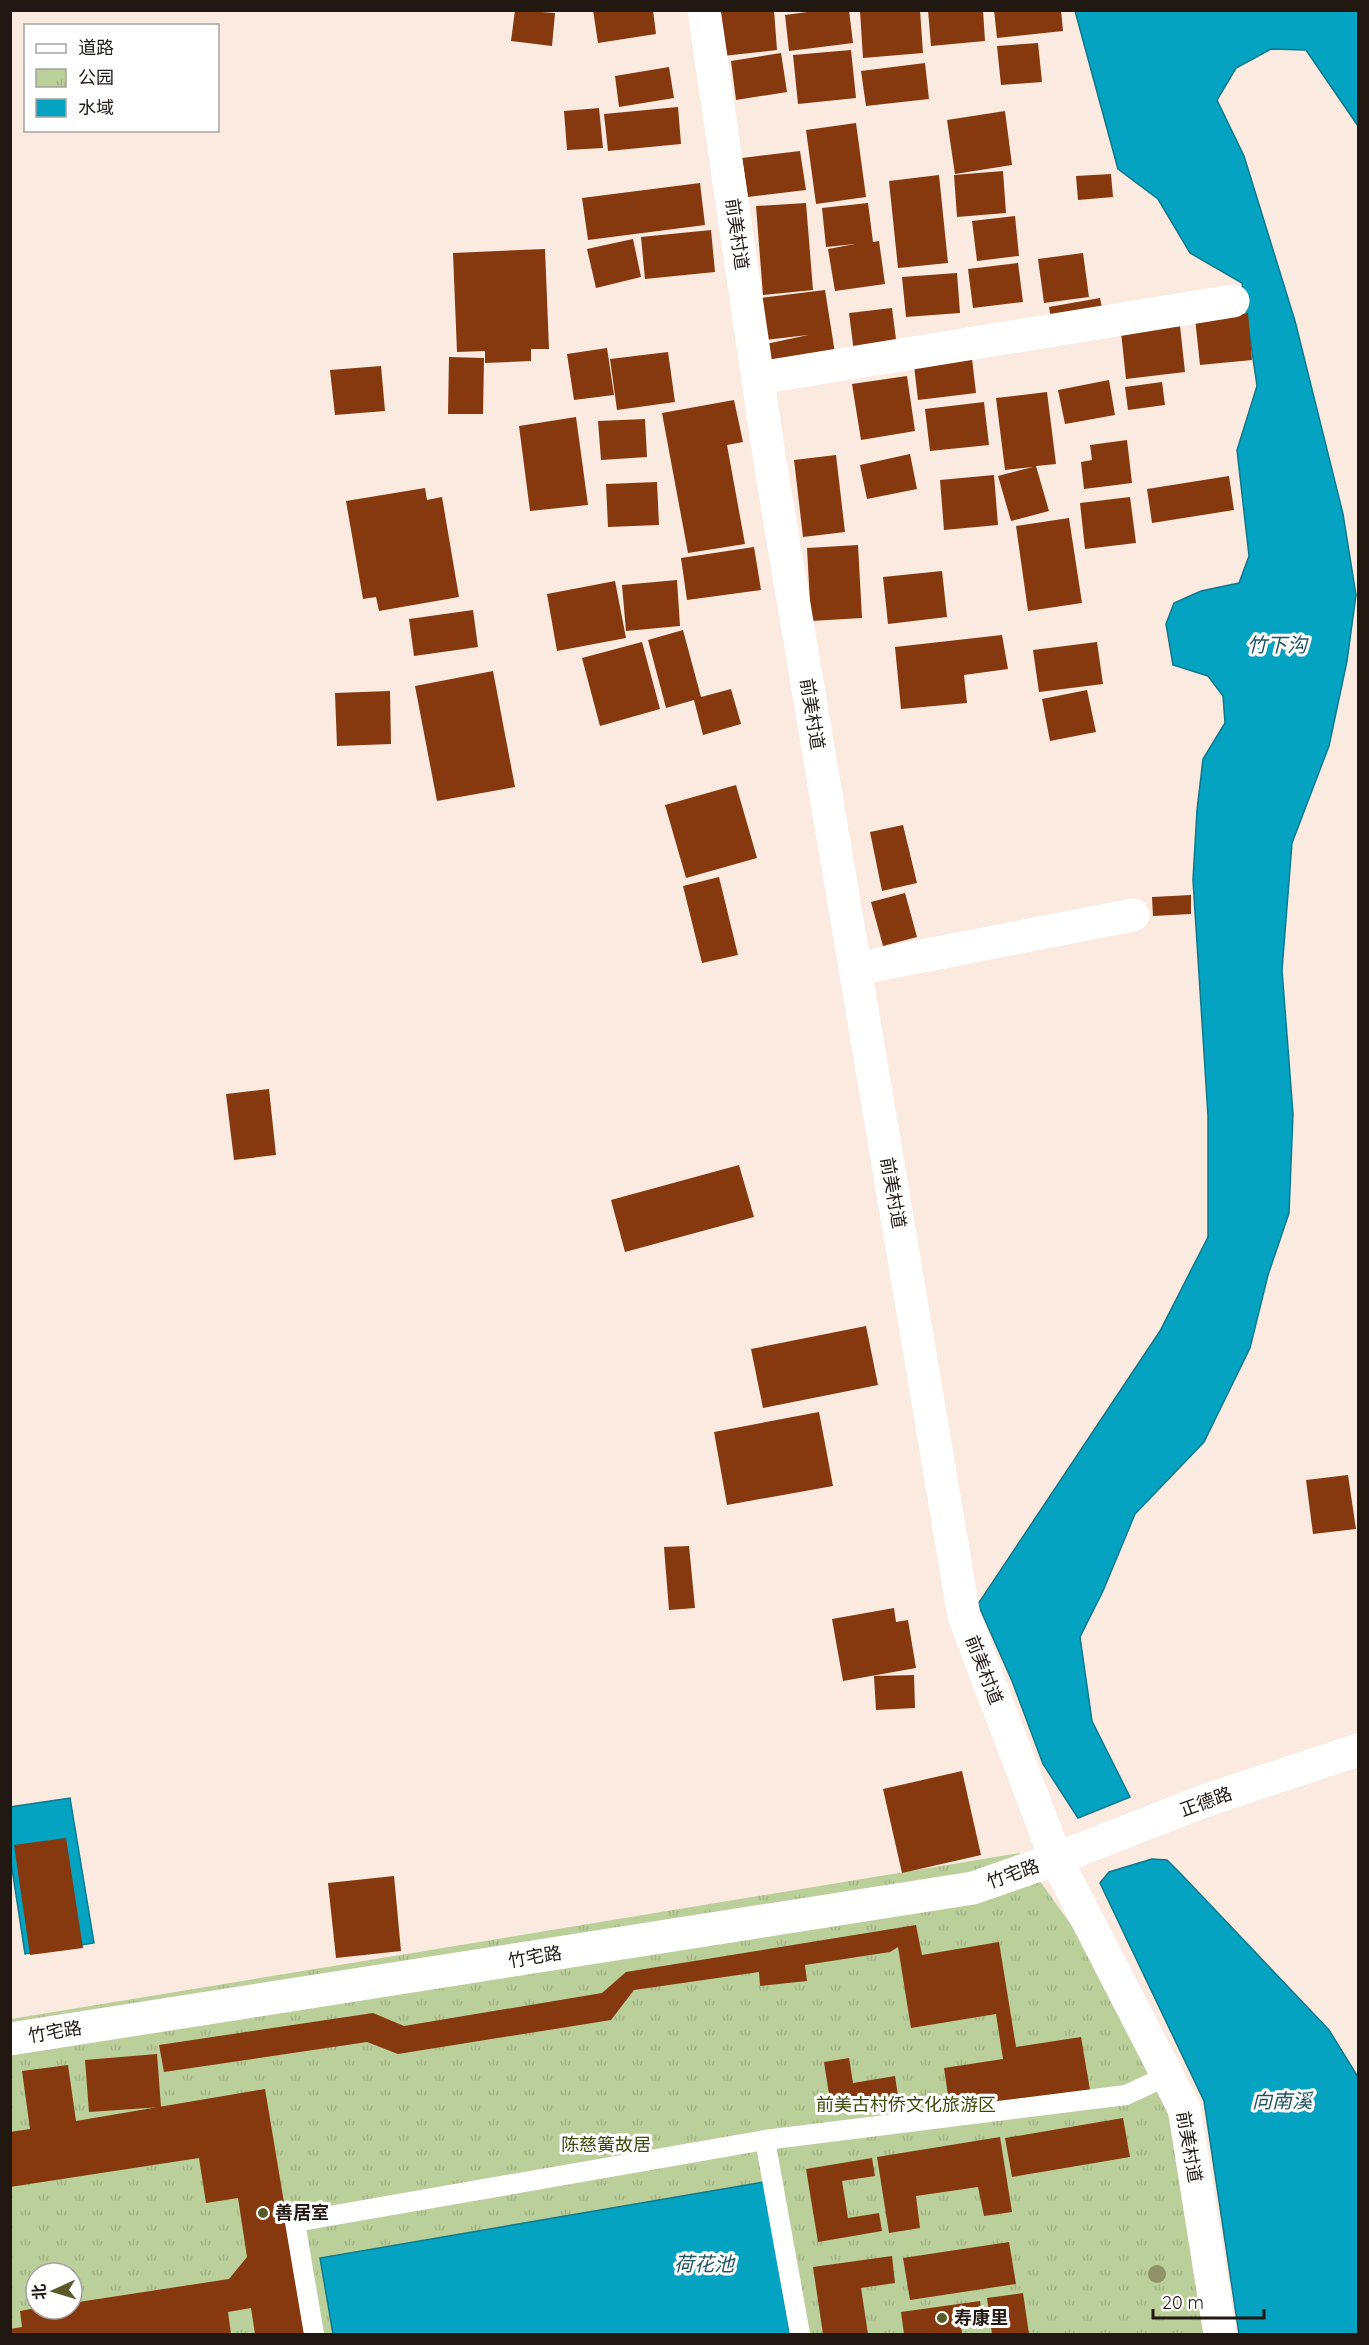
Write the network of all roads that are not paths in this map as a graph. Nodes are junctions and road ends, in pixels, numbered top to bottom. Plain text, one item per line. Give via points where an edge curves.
1 (704, 10) edge
2 (1233, 301) dead end
3 (758, 378) junction
4 (1132, 915) dead end
5 (855, 969) junction
6 (1359, 1750) edge
7 (1056, 1859) junction
8 (10, 2039) edge
9 (1169, 2075) junction
10 (765, 2140) junction
11 (314, 2334) edge
12 (800, 2334) edge
13 (1220, 2334) edge

1 - 3 street, 前美村道
2 - 3 street
3 - 5 street, 前美村道
4 - 5 street
5 - 7 street, 前美村道 via 964,1616
6 - 7 street, 正德路 via 1204,1801
7 - 8 street, 竹宅路 via 974,1888
7 - 9 street, 前美村道
9 - 10 lane via 1126,2095
9 - 13 street, 前美村道 via 1184,2108
10 - 11 lane via 295,2222
10 - 12 lane

